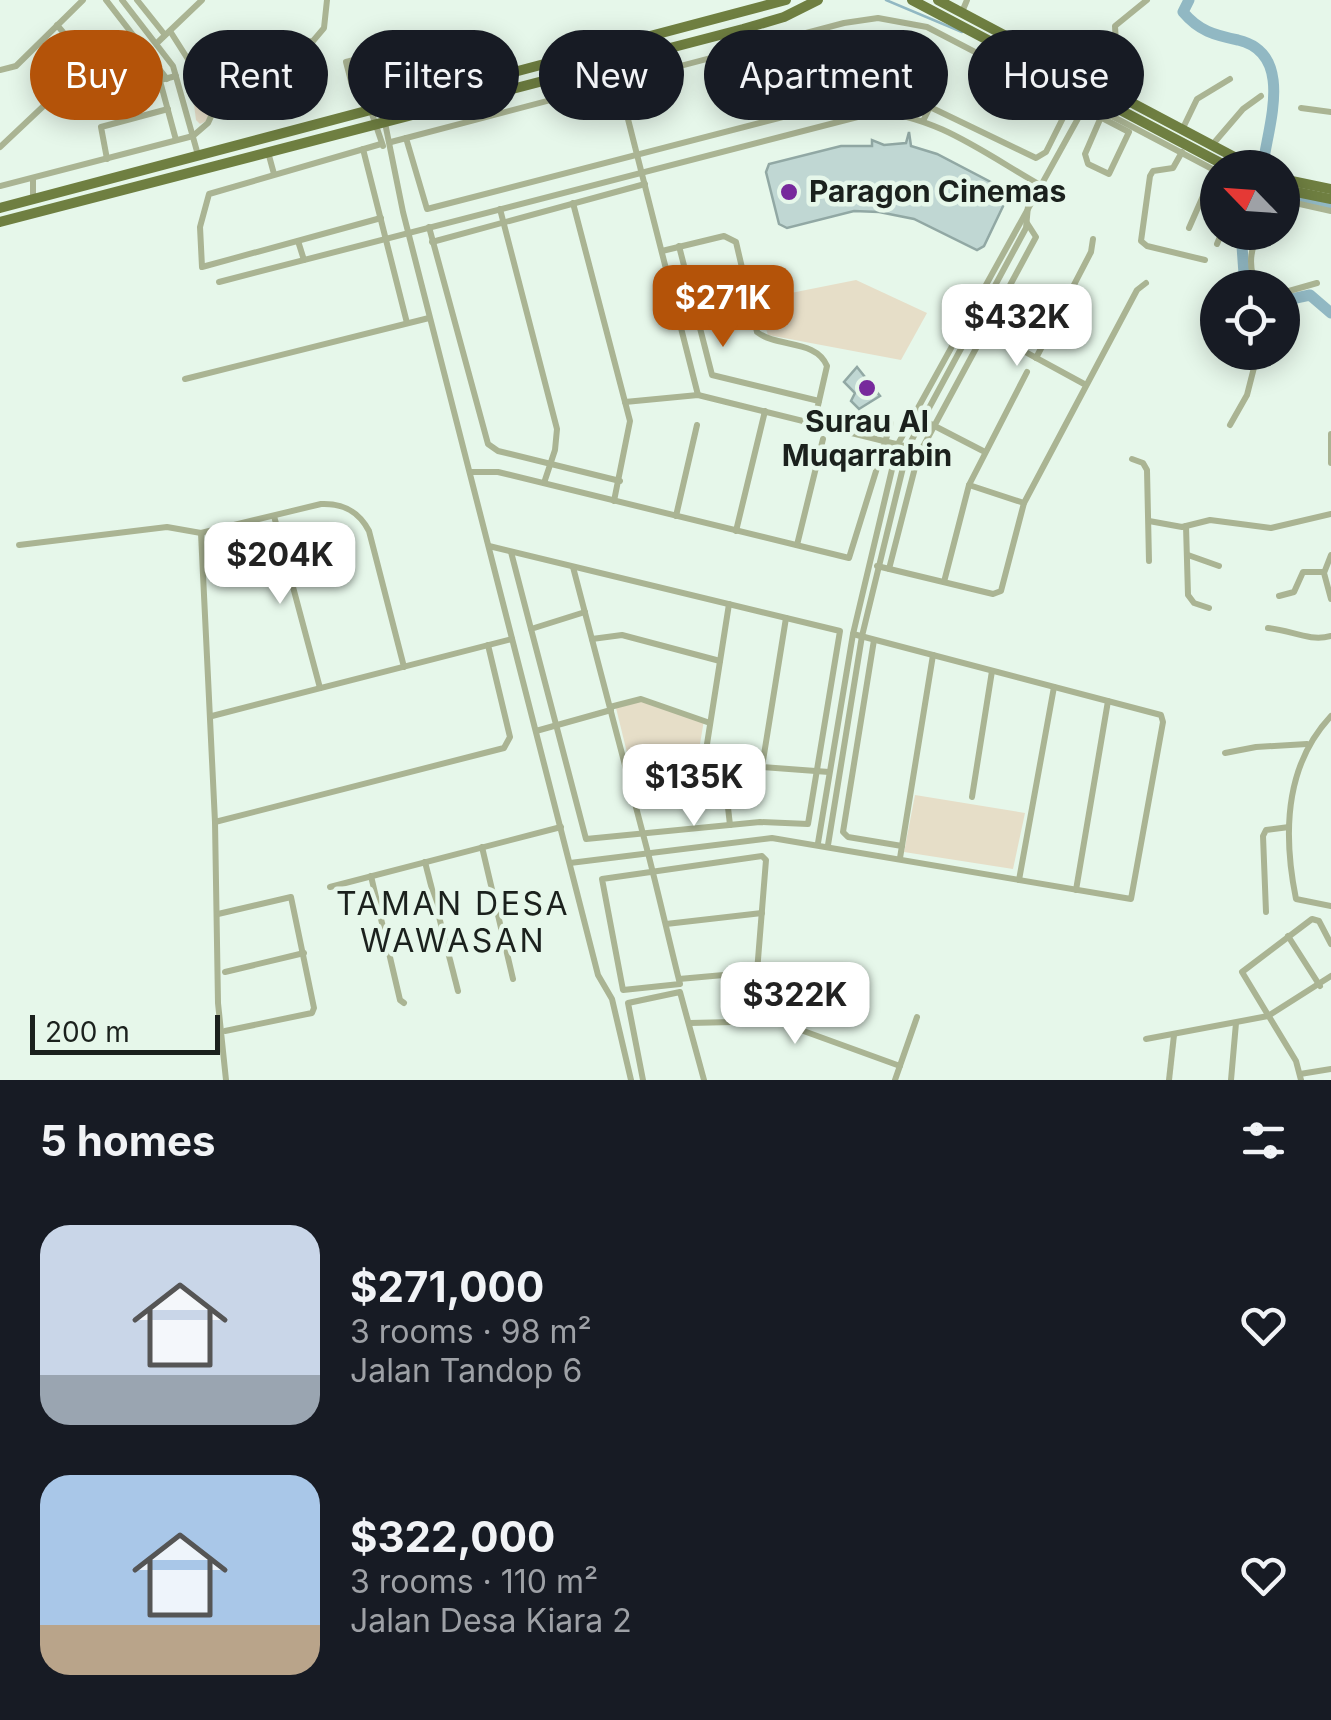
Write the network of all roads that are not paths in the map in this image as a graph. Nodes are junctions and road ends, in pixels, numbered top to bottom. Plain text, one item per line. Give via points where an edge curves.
1 (83, 0) edge
2 (106, 0) edge
3 (122, 0) edge
4 (137, 0) edge
5 (202, 0) edge
6 (327, 0) edge
7 (786, 0) edge
8 (818, 0) edge
9 (912, 0) edge
10 (938, 0) edge
11 (967, 0) edge
12 (1147, 0) edge
13 (962, 12) junction
14 (57, 25) junction
15 (61, 30) edge
16 (146, 30) edge
17 (322, 30) edge
18 (996, 30) edge
19 (1114, 30) edge
20 (968, 32) edge
21 (167, 33) junction
22 (163, 37) edge
23 (684, 45) edge
24 (968, 49) edge
25 (183, 51) edge
26 (163, 62) edge
27 (684, 65) edge
28 (0, 66) edge
29 (519, 72) edge
30 (168, 78) junction
31 (163, 79) edge
32 (1230, 80) dead end
33 (539, 82) edge
34 (1261, 96) dead end
35 (539, 103) edge
36 (168, 108) junction
37 (1301, 108) dead end
38 (1144, 109) edge
39 (1331, 112) edge
40 (948, 116) edge
41 (348, 117) edge
42 (30, 119) edge
43 (209, 120) edge
44 (379, 120) edge
45 (628, 120) edge
46 (772, 120) edge
47 (1062, 120) edge
48 (1078, 120) edge
49 (1100, 120) edge
50 (1108, 120) edge
51 (1116, 120) edge
52 (1127, 120) edge
53 (923, 122) joint
54 (1122, 124) junction
55 (1182, 130) junction
56 (381, 135) junction
57 (193, 136) junction
58 (406, 138) junction
59 (176, 140) junction
60 (1212, 145) junction
61 (0, 148) edge
62 (363, 149) junction
63 (1221, 150) edge
64 (268, 152) junction
65 (1046, 152) junction
66 (1182, 152) junction
67 (1200, 154) edge
68 (198, 155) junction
69 (637, 155) junction
70 (1057, 158) junction
71 (107, 159) junction
72 (1200, 163) edge
73 (83, 165) junction
74 (641, 170) junction
75 (274, 174) junction
76 (34, 178) junction
77 (102, 181) junction
78 (1300, 182) edge
79 (645, 184) junction
80 (1040, 185) junction
81 (0, 186) edge
82 (73, 188) junction
83 (1331, 188) edge
84 (58, 192) junction
85 (1300, 193) edge
86 (34, 199) junction
87 (1331, 200) edge
88 (77, 202) junction
89 (573, 204) junction
90 (1300, 204) edge
91 (1200, 205) edge
92 (62, 206) junction
93 (0, 208) edge
94 (500, 209) junction
95 (1028, 209) junction
96 (1331, 212) edge
97 (381, 218) junction
98 (0, 222) edge
99 (503, 222) junction
100 (1027, 224) junction
101 (429, 227) junction
102 (1189, 228) dead end
103 (408, 232) junction
104 (387, 238) junction
105 (1093, 239) dead end
106 (298, 240) junction
107 (432, 242) junction
108 (679, 246) junction
109 (662, 251) junction
110 (304, 260) junction
111 (1205, 260) dead end
112 (219, 282) dead end
113 (1146, 283) dead end
114 (1317, 283) dead end
115 (1300, 288) edge
116 (429, 318) junction
117 (970, 322) junction
118 (408, 323) junction
119 (985, 330) junction
120 (1036, 358) junction
121 (1253, 370) edge
122 (710, 371) junction
123 (1027, 372) dead end
124 (694, 375) junction
125 (185, 379) dead end
126 (1086, 385) junction
127 (698, 395) junction
128 (819, 401) junction
129 (626, 402) junction
130 (765, 411) junction
131 (923, 420) junction
132 (814, 423) junction
133 (891, 424) dead end
134 (697, 425) dead end
135 (1230, 425) dead end
136 (934, 426) junction
137 (1331, 434) edge
138 (823, 438) dead end
139 (883, 440) junction
140 (898, 444) junction
141 (1330, 444) edge
142 (908, 446) junction
143 (985, 452) junction
144 (1132, 458) dead end
145 (551, 462) junction
146 (1331, 463) edge
147 (470, 472) junction
148 (620, 481) junction
149 (544, 483) junction
150 (969, 485) junction
151 (614, 501) junction
152 (1024, 503) junction
153 (1331, 514) edge
154 (274, 516) junction
155 (676, 516) junction
156 (1149, 521) junction
157 (1186, 526) junction
158 (736, 531) junction
159 (202, 533) junction
160 (19, 544) dead end
161 (798, 545) junction
162 (489, 546) junction
163 (511, 552) junction
164 (1188, 555) junction
165 (1331, 555) edge
166 (1149, 561) dead end
167 (573, 566) junction
168 (877, 566) junction
169 (1219, 566) dead end
170 (889, 569) junction
171 (1327, 570) edge
172 (944, 582) junction
173 (1279, 596) dead end
174 (1331, 599) edge
175 (728, 604) junction
176 (1209, 608) dead end
177 (585, 612) junction
178 (786, 618) junction
179 (1268, 628) dead end
180 (531, 629) junction
181 (858, 635) junction
182 (1331, 636) edge
183 (592, 638) junction
184 (512, 639) junction
185 (874, 640) junction
186 (488, 646) junction
187 (934, 655) junction
188 (720, 661) junction
189 (404, 667) junction
190 (992, 670) junction
191 (1054, 687) junction
192 (320, 689) junction
193 (1108, 701) junction
194 (610, 708) junction
195 (212, 716) junction
196 (1331, 716) edge
197 (710, 723) junction
198 (554, 726) junction
199 (536, 731) junction
200 (1307, 744) junction
201 (1224, 754) dead end
202 (762, 767) junction
203 (818, 771) junction
204 (830, 772) junction
205 (724, 773) junction
206 (702, 776) junction
207 (630, 784) junction
208 (972, 797) dead end
209 (215, 822) junction
210 (730, 824) junction
211 (560, 827) junction
212 (1289, 827) junction
213 (643, 836) junction
214 (818, 843) junction
215 (828, 845) junction
216 (902, 846) junction
217 (482, 847) junction
218 (648, 853) junction
219 (900, 858) junction
220 (425, 862) junction
221 (570, 863) junction
222 (652, 870) junction
223 (371, 876) junction
224 (1020, 880) junction
225 (330, 887) dead end
226 (1076, 890) junction
227 (1331, 906) edge
228 (1266, 912) dead end
229 (762, 913) junction
230 (218, 914) junction
231 (666, 924) junction
232 (1288, 936) junction
233 (1331, 944) edge
234 (304, 953) junction
235 (225, 972) dead end
236 (1331, 976) edge
237 (513, 979) dead end
238 (679, 979) junction
239 (1320, 986) junction
240 (458, 991) dead end
241 (404, 1003) dead end
242 (1268, 1016) junction
243 (917, 1018) dead end
244 (690, 1023) junction
245 (1236, 1023) junction
246 (225, 1031) dead end
247 (1174, 1035) junction
248 (1146, 1040) dead end
249 (900, 1066) junction
250 (1331, 1069) edge
251 (1300, 1077) edge
252 (226, 1080) edge
253 (631, 1080) edge
254 (644, 1080) edge
255 (704, 1080) edge
256 (895, 1080) edge
257 (1170, 1080) edge
258 (1231, 1080) edge

1 - 14 street
2 - 30 street
3 - 16 street
4 - 21 street
5 - 21 street
6 - 17 street
7 - 29 main road
8 - 23 main road
9 - 20 main road
10 - 13 main road
11 - 13 street
12 - 19 street
13 - 18 main road
14 - 15 street
14 - 28 street via 16,66
21 - 22 street
21 - 25 street
24 - 27 street via 927,28 878,18
26 - 30 street
30 - 31 street
30 - 36 street
30 - 57 street
32 - 55 street via 1197,99
33 - 56 main road via 401,118
34 - 60 street
35 - 58 street
36 - 59 street
36 - 71 street via 101,128
37 - 39 street
38 - 55 main road
40 - 65 street via 1028,157
41 - 68 main road
42 - 61 street
43 - 57 street
44 - 56 street
45 - 69 street
46 - 69 street
47 - 65 street
48 - 70 street
49 - 54 street via 1084,150 1091,166 1109,174 1129,132
50 - 54 street
51 - 54 street
52 - 67 main road
53 - 74 street via 862,115
53 - 80 street
54 - 66 street
55 - 60 main road
56 - 58 street
56 - 62 street
56 - 64 main road
56 - 103 street
57 - 59 street
57 - 68 street
58 - 69 street via 427,209
59 - 71 street
60 - 63 main road
62 - 75 street
62 - 97 street
64 - 75 street
64 - 88 main road
65 - 70 street
66 - 72 street
66 - 111 street via 1173,168 1150,176 1141,241
68 - 77 main road
69 - 74 street
70 - 80 street
71 - 73 street
73 - 76 street
73 - 77 street
74 - 79 street
74 - 94 street
75 - 106 street via 209,194 200,227 202,267
76 - 81 street
76 - 86 street
77 - 82 main road
78 - 83 main road
79 - 89 street
79 - 109 street
80 - 95 street
82 - 84 main road
82 - 88 main road
84 - 86 main road
84 - 92 main road
85 - 87 main road
86 - 93 main road
88 - 92 main road
89 - 99 street
89 - 129 street
90 - 96 street
91 - 102 street
92 - 98 main road
94 - 99 street
94 - 101 street
95 - 100 street
95 - 117 street
97 - 104 street
97 - 106 street
99 - 107 street
99 - 145 street via 556,429
100 - 117 street
100 - 119 street via 1036,237
101 - 103 street
101 - 107 street
103 - 104 street
103 - 116 street
104 - 110 street
104 - 118 street
105 - 120 street
106 - 110 street
107 - 145 street via 483,437 498,451
108 - 109 street
108 - 122 street
108 - 128 street via 724,236 736,242 757,332 824,359
109 - 124 street
110 - 112 street
113 - 126 street
114 - 115 street
116 - 118 street
116 - 147 street
117 - 119 street
117 - 131 street
117 - 140 street
118 - 125 street
119 - 120 street
119 - 136 street
120 - 126 street
121 - 135 street
122 - 124 street
122 - 128 street
123 - 143 street
124 - 127 street
126 - 152 street
127 - 129 street
127 - 130 street
128 - 132 street
129 - 148 street via 631,430
130 - 132 street
130 - 158 street
131 - 136 street
131 - 142 street
132 - 139 street
133 - 139 street
134 - 155 street
136 - 143 street
136 - 170 street via 913,469
137 - 141 street
138 - 161 street
139 - 140 street
139 - 161 street via 852,557
140 - 142 street
140 - 181 street
141 - 146 street
142 - 168 street
143 - 150 street
144 - 156 street via 1146,466
145 - 148 street
145 - 149 street
147 - 149 street
147 - 162 street
148 - 151 street
149 - 151 street
150 - 152 street
150 - 172 street
151 - 155 street
152 - 172 street via 1001,591
153 - 157 street via 1278,528 1210,520
154 - 159 street
154 - 189 street via 331,504 359,515 374,544
154 - 192 street
155 - 158 street
156 - 157 street
156 - 166 street
157 - 164 street
158 - 161 street
159 - 160 street via 168,527
159 - 195 street
162 - 163 street
162 - 184 street
163 - 167 street
163 - 180 street
164 - 169 street
164 - 176 street via 1188,596
165 - 171 street
167 - 175 street
167 - 177 street
168 - 170 street
168 - 181 street
170 - 172 street
171 - 173 street via 1303,572 1294,592
171 - 174 street
175 - 178 street
175 - 188 street
177 - 180 street
177 - 183 street
178 - 202 street
178 - 203 street via 840,631
179 - 182 street via 1312,639
180 - 198 street
181 - 185 street
181 - 204 street
181 - 215 street
183 - 188 street via 622,635
183 - 194 street
184 - 186 street
184 - 199 street
185 - 187 street
185 - 216 street via 843,832
186 - 189 street
186 - 209 street via 510,737 504,748
187 - 190 street
187 - 216 street
188 - 197 street
189 - 192 street
190 - 191 street
190 - 208 street
191 - 193 street
191 - 224 street
192 - 195 street
193 - 226 street
193 - 226 street via 1160,715 1163,722 1133,896
194 - 197 street via 641,699
194 - 198 street
194 - 207 street
195 - 209 street
196 - 200 street
197 - 206 street
198 - 199 street
198 - 213 street via 586,840
199 - 211 street
200 - 201 street
200 - 212 street via 1288,800
202 - 203 street
202 - 205 street
203 - 204 street
203 - 210 street via 808,824
204 - 214 street
205 - 206 street
205 - 210 street
206 - 207 street
207 - 213 street
209 - 230 street
210 - 213 street
211 - 217 street
211 - 221 street
212 - 227 street via 1296,900
212 - 228 street via 1263,836
213 - 218 street
214 - 215 street
214 - 218 street via 760,838
215 - 219 street
216 - 219 street
217 - 220 street
217 - 237 street
218 - 221 street
218 - 222 street
219 - 224 street
220 - 223 street
220 - 240 street
221 - 253 street
222 - 229 street via 764,857
222 - 231 street
222 - 238 street via 600,880 621,988 680,984
223 - 225 street
223 - 241 street
224 - 226 street
229 - 231 street
229 - 238 street via 755,973
230 - 234 street via 291,897
230 - 252 street
231 - 238 street
232 - 233 street via 1316,919
232 - 239 street
232 - 242 street via 1242,975
234 - 235 street
234 - 246 street via 312,1013
236 - 239 street
239 - 242 street
242 - 245 street
242 - 251 street
243 - 249 street
244 - 249 street via 776,1020
244 - 254 street via 680,992 628,1003
244 - 255 street
245 - 247 street
245 - 258 street
247 - 248 street
247 - 257 street
249 - 256 street
250 - 251 street

